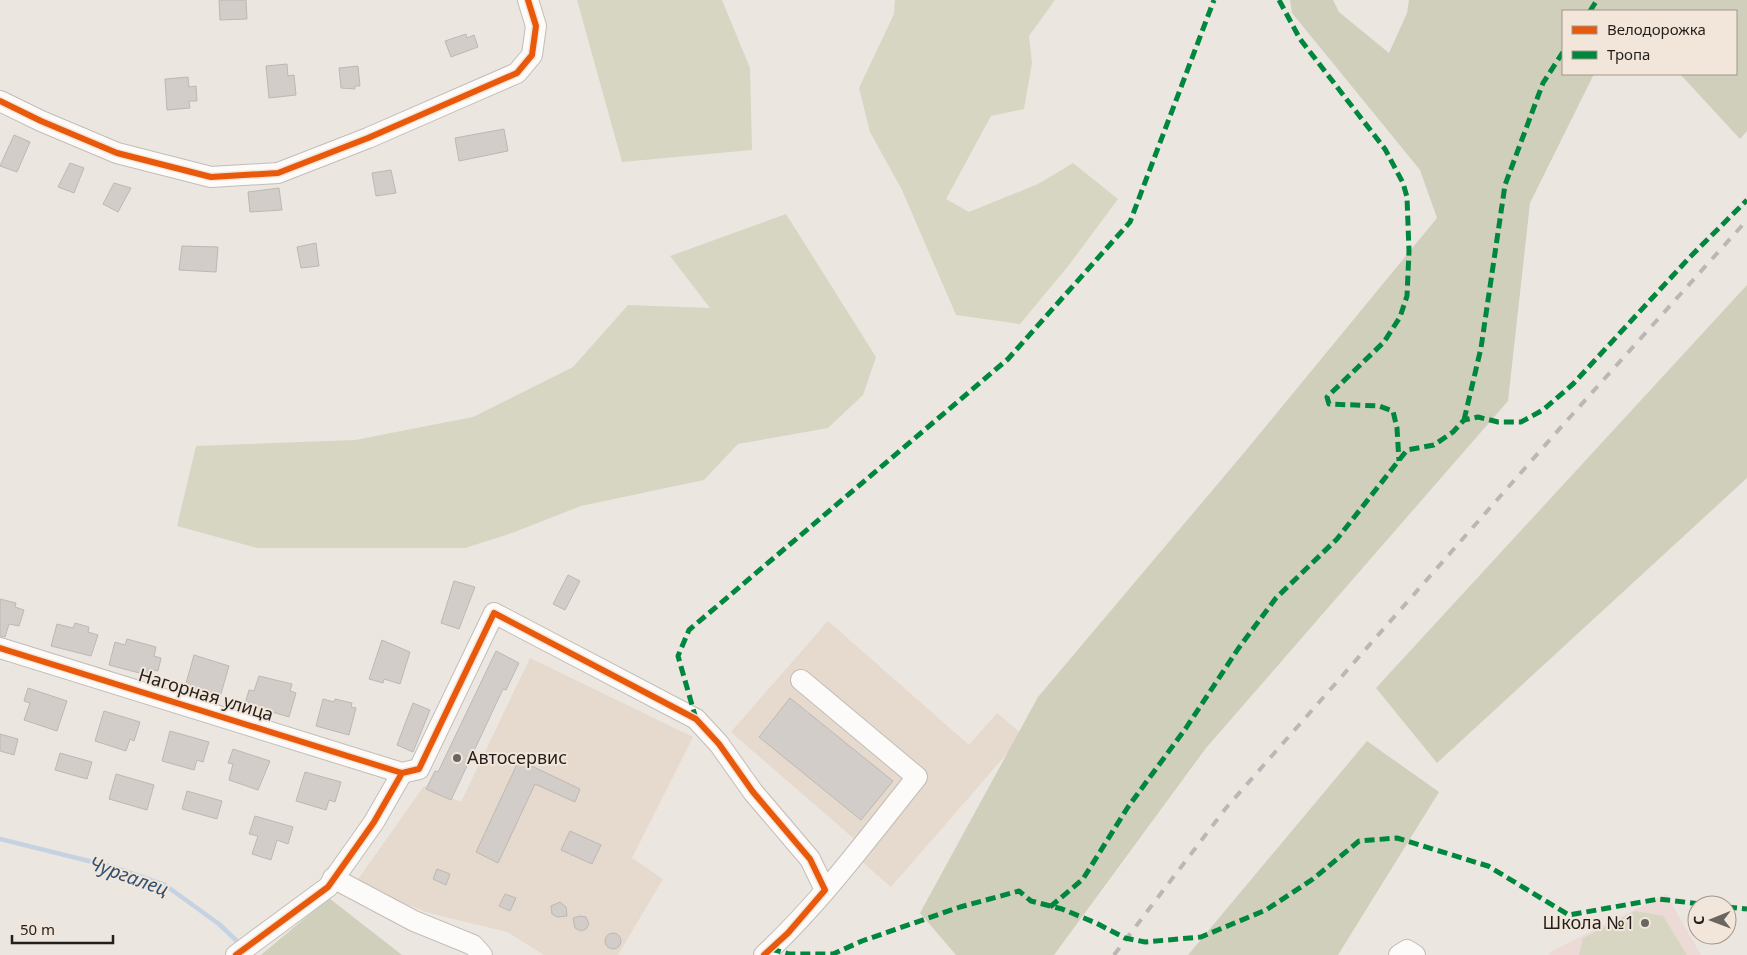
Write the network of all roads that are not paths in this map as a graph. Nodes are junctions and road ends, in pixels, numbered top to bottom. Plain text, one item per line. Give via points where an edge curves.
1 (528, 0) edge
2 (0, 101) edge
3 (0, 648) edge
4 (800, 680) dead end
5 (402, 772) junction
6 (333, 878) junction
7 (826, 890) junction
8 (236, 955) edge
9 (482, 955) edge
10 (764, 955) edge
11 (1399, 955) edge
12 (1415, 955) edge

1 - 2 street via 536,26 532,56 517,73 278,173 211,176 117,153
3 - 5 street, Нагорная улица
4 - 7 street via 917,777
5 - 6 street via 374,822
5 - 7 street via 419,769 494,613 696,719 720,744 753,792 810,859
6 - 8 street via 328,887
6 - 9 street via 414,921 473,944
7 - 10 street
11 - 12 street via 1407,950

